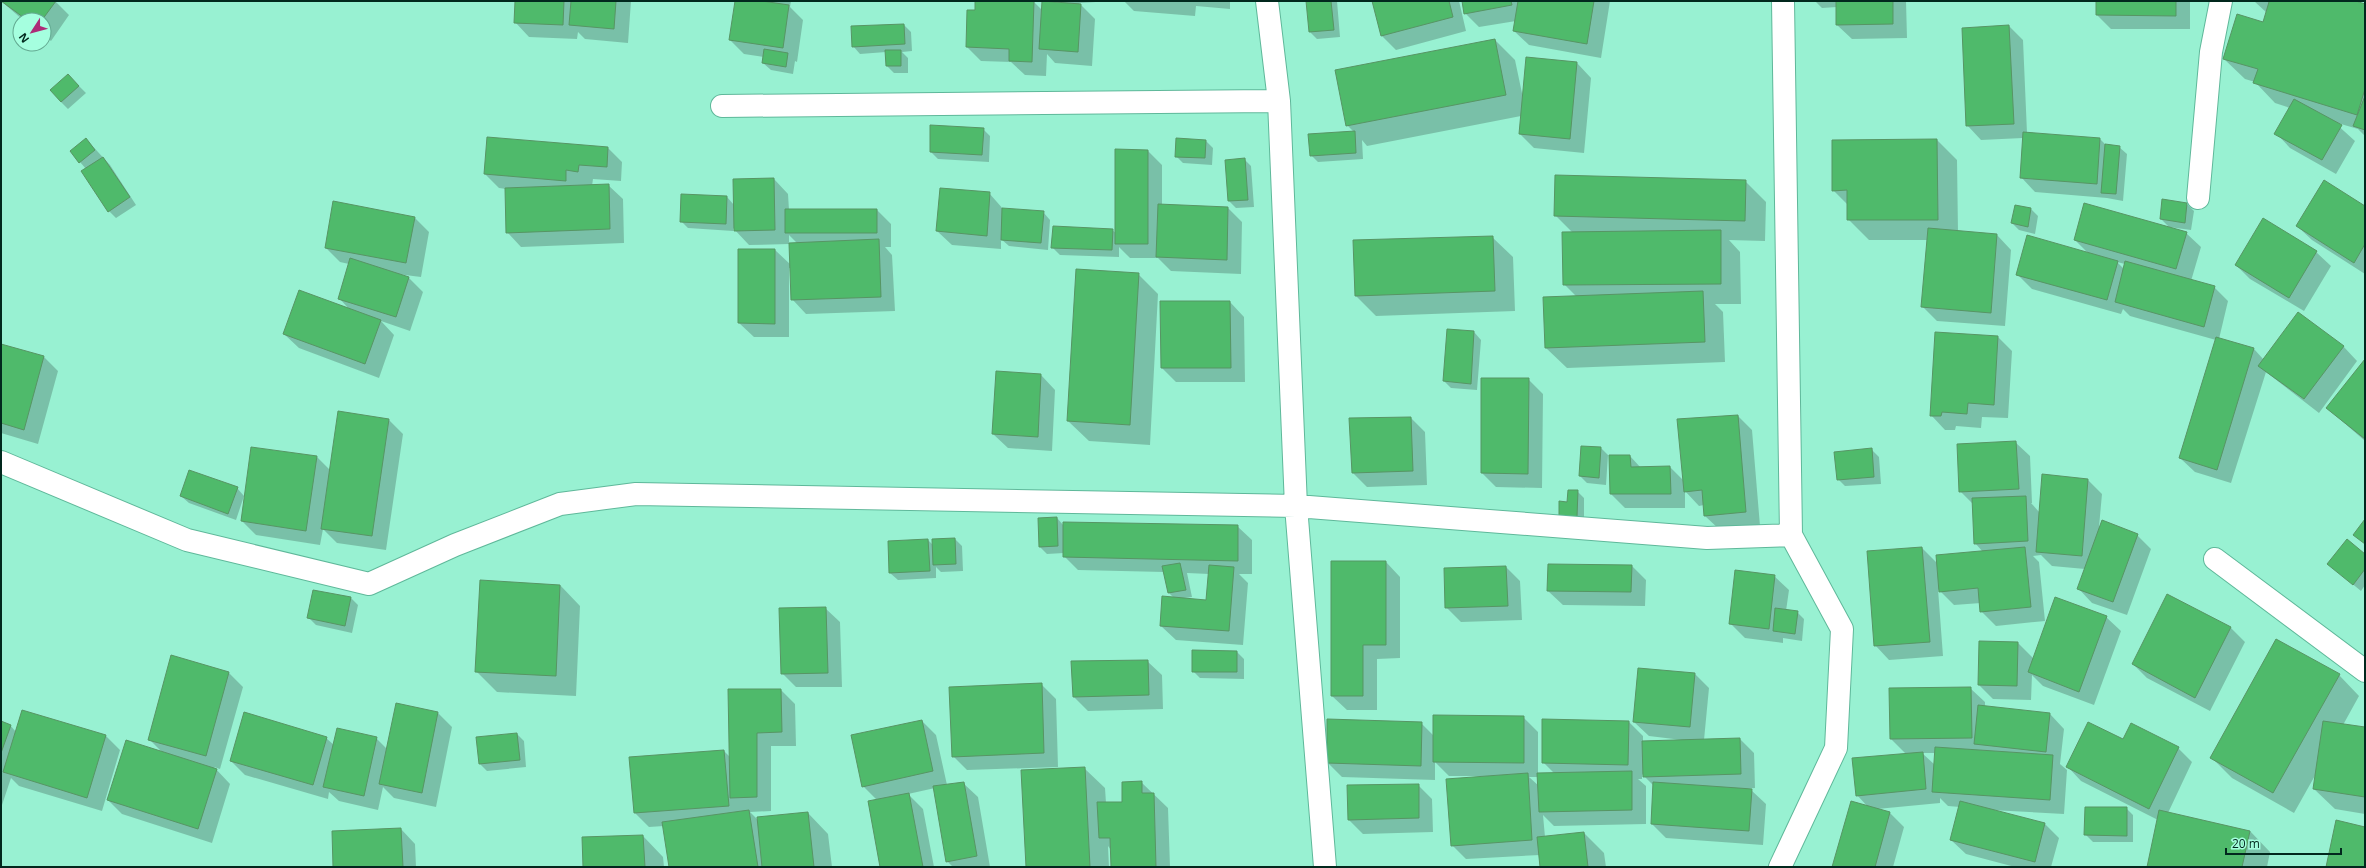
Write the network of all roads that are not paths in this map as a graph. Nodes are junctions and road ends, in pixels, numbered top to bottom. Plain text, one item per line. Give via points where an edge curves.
1 (1267, 1) edge
2 (1783, 1) edge
3 (2221, 1) edge
4 (1279, 101) junction
5 (722, 106) dead end
6 (2198, 198) dead end
7 (1, 462) edge
8 (1296, 506) junction
9 (1791, 535) junction
10 (2215, 559) dead end
11 (2365, 671) edge
12 (1325, 867) edge
13 (1780, 867) edge

1 - 4 street
2 - 9 street
3 - 6 street via 2211,52
4 - 5 street
4 - 8 street
7 - 8 street via 187,540 369,584 455,545 560,504 636,494
8 - 9 street via 1707,538
8 - 12 street
9 - 13 street via 1842,629 1836,748
10 - 11 street

